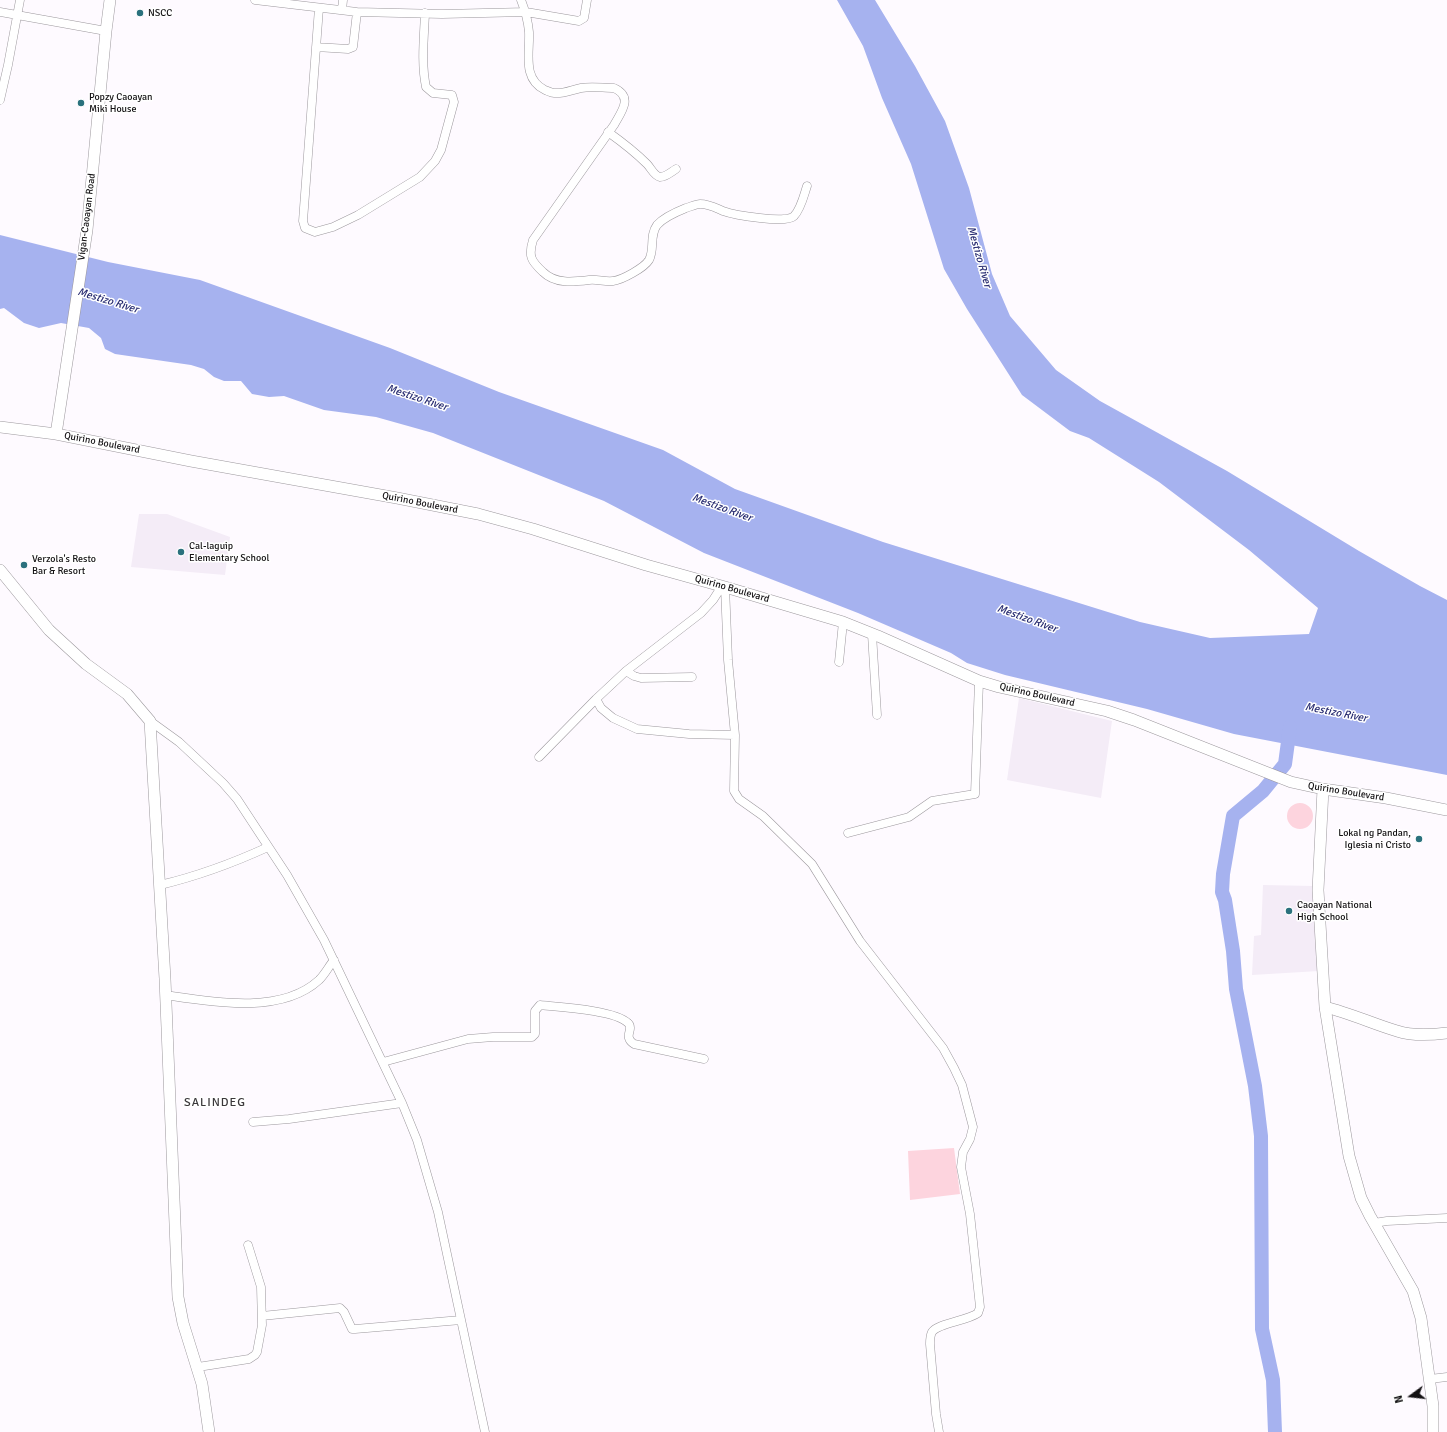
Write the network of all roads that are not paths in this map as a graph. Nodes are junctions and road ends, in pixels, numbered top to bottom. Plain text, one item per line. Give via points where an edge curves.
1 (20, 0) edge
2 (110, 0) edge
3 (256, 0) edge
4 (343, 0) edge
5 (521, 0) edge
6 (587, 0) edge
7 (319, 8) junction
8 (342, 10) junction
9 (0, 12) edge
10 (356, 12) junction
11 (425, 13) junction
12 (528, 13) junction
13 (18, 15) junction
14 (106, 31) junction
15 (316, 47) junction
16 (0, 100) edge
17 (608, 132) junction
18 (676, 169) dead end
19 (807, 186) dead end
20 (0, 427) edge
21 (56, 434) junction
22 (0, 570) edge
23 (723, 586) junction
24 (843, 622) junction
25 (872, 634) junction
26 (839, 662) dead end
27 (626, 671) junction
28 (692, 677) dead end
29 (980, 681) junction
30 (596, 699) junction
31 (877, 715) dead end
32 (150, 721) junction
33 (735, 736) junction
34 (539, 757) dead end
35 (1323, 789) junction
36 (1447, 810) edge
37 (848, 833) dead end
38 (268, 847) junction
39 (160, 886) junction
40 (334, 960) junction
41 (165, 995) junction
42 (1325, 1007) junction
43 (1447, 1033) edge
44 (704, 1059) dead end
45 (383, 1062) junction
46 (402, 1103) junction
47 (253, 1122) dead end
48 (1447, 1218) edge
49 (1374, 1223) junction
50 (248, 1245) dead end
51 (262, 1316) junction
52 (461, 1320) junction
53 (198, 1367) junction
54 (1447, 1377) edge
55 (1430, 1379) junction
56 (209, 1432) edge
57 (485, 1432) edge
58 (939, 1432) edge
59 (1433, 1432) edge

1 - 13 street
2 - 14 street, Vigan-Caoayan Road
3 - 7 street
4 - 8 street
5 - 12 street
6 - 12 street via 584,18 579,21
7 - 8 street
7 - 15 street
8 - 10 street
9 - 13 street
10 - 11 street
10 - 15 street via 353,47
11 - 12 street
11 - 15 street via 423,44 426,87 433,93 452,95 454,102 441,150 435,161 420,177 358,215 315,232 305,228 303,221
12 - 17 street via 529,67 536,83 552,93 591,87 614,88 623,94 624,106
13 - 14 street
13 - 16 street
14 - 21 street, Vigan-Caoayan Road via 87,230
17 - 18 street via 643,160 657,176 666,176
17 - 19 street via 533,240 530,252 534,263 544,274 558,280 612,281 626,277 649,260 651,240 658,225 677,212 699,204 762,218 792,219
20 - 21 street, Quirino Boulevard
21 - 23 street, Quirino Boulevard via 478,514 533,528 646,565
22 - 32 street via 49,630 86,664 127,694
23 - 24 street, Quirino Boulevard
23 - 27 street via 701,613
23 - 33 street
24 - 25 street, Quirino Boulevard
24 - 26 street
25 - 29 street, Quirino Boulevard
25 - 31 street
27 - 28 street via 641,678
27 - 30 street
29 - 35 street, Quirino Boulevard via 1107,711 1291,782
29 - 37 street via 975,794 932,800 909,817
30 - 33 street via 613,718 637,729
30 - 34 street
32 - 38 street via 179,742 223,783 237,799
32 - 39 street
33 - 58 street via 736,796 763,816 812,864 860,941 943,1048 962,1085 973,1127 963,1152 961,1167 970,1214 980,1307 978,1313 972,1317 936,1328 931,1333
35 - 36 street, Quirino Boulevard
35 - 42 street via 1318,890
38 - 39 street via 214,870
38 - 40 street via 314,919
39 - 41 street
40 - 41 street via 318,981 295,995 270,1001 222,1003
40 - 45 street
41 - 53 street via 178,1298 183,1323
42 - 43 street via 1398,1032
42 - 49 street via 1349,1156 1361,1198
44 - 45 street via 634,1044 628,1038 629,1023 618,1016 540,1005 535,1011 535,1034 532,1037 468,1040
45 - 46 street
46 - 47 street
46 - 52 street via 417,1140 438,1212
48 - 49 street
49 - 55 street via 1419,1308
50 - 51 street via 261,1287
51 - 52 street via 340,1308 355,1329
51 - 53 street via 255,1355 249,1359
52 - 57 street
53 - 56 street via 206,1402
54 - 55 street
55 - 59 street

